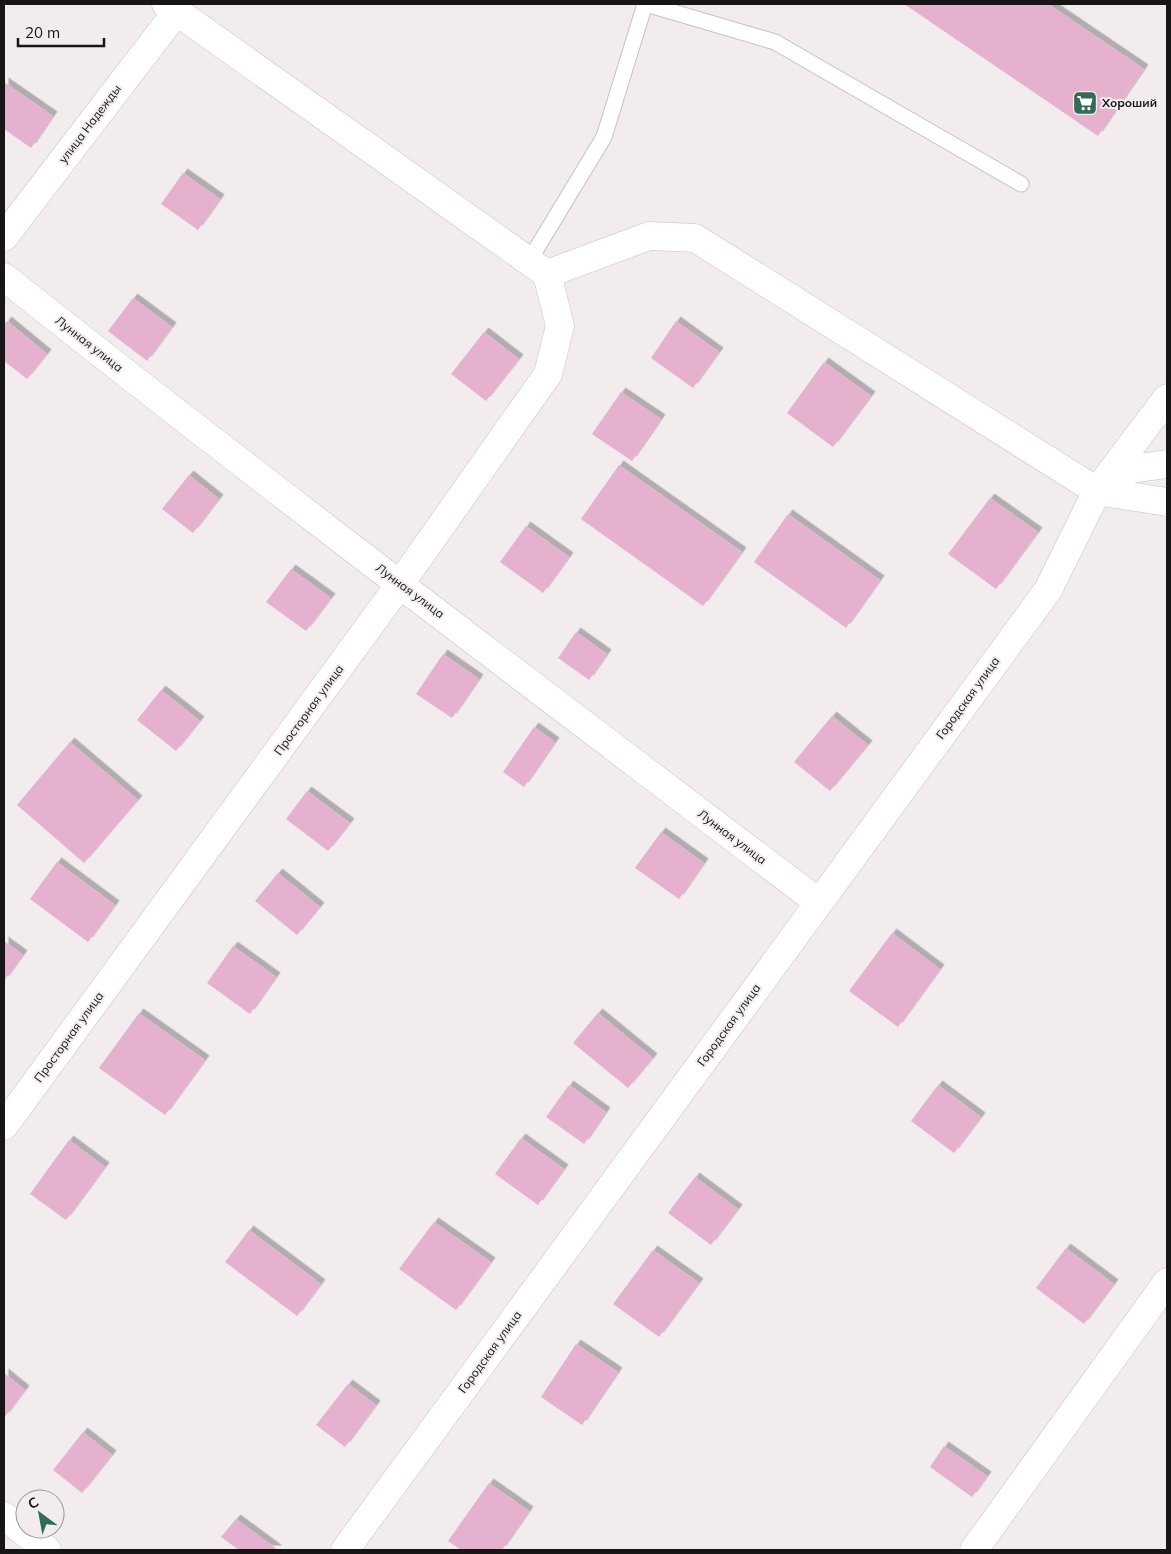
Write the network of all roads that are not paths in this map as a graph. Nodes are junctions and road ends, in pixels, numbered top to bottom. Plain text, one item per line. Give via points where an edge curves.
1 (645, 4) edge
2 (171, 8) edge
3 (1021, 184) dead end
4 (4, 237) edge
5 (538, 267) junction
6 (4, 276) edge
7 (1167, 398) edge
8 (1167, 464) edge
9 (1097, 491) junction
10 (1167, 502) edge
11 (400, 584) junction
12 (818, 902) junction
13 (4, 1126) edge
14 (1167, 1282) edge
15 (4, 1516) edge
16 (47, 1550) edge
17 (345, 1550) edge
18 (974, 1550) edge

1 - 3 lane via 775,42
1 - 5 lane via 604,137
2 - 4 street, улица Надежды
2 - 5 street
5 - 9 street via 649,236 695,238
5 - 11 street, Просторная улица via 560,326 548,374
6 - 11 street, Лунная улица
7 - 9 street, Городская улица
8 - 9 street via 1130,469
9 - 10 street
9 - 12 street, Городская улица via 1048,590
11 - 12 street, Лунная улица
11 - 13 street, Просторная улица
12 - 17 street, Городская улица
14 - 18 street
15 - 16 street

